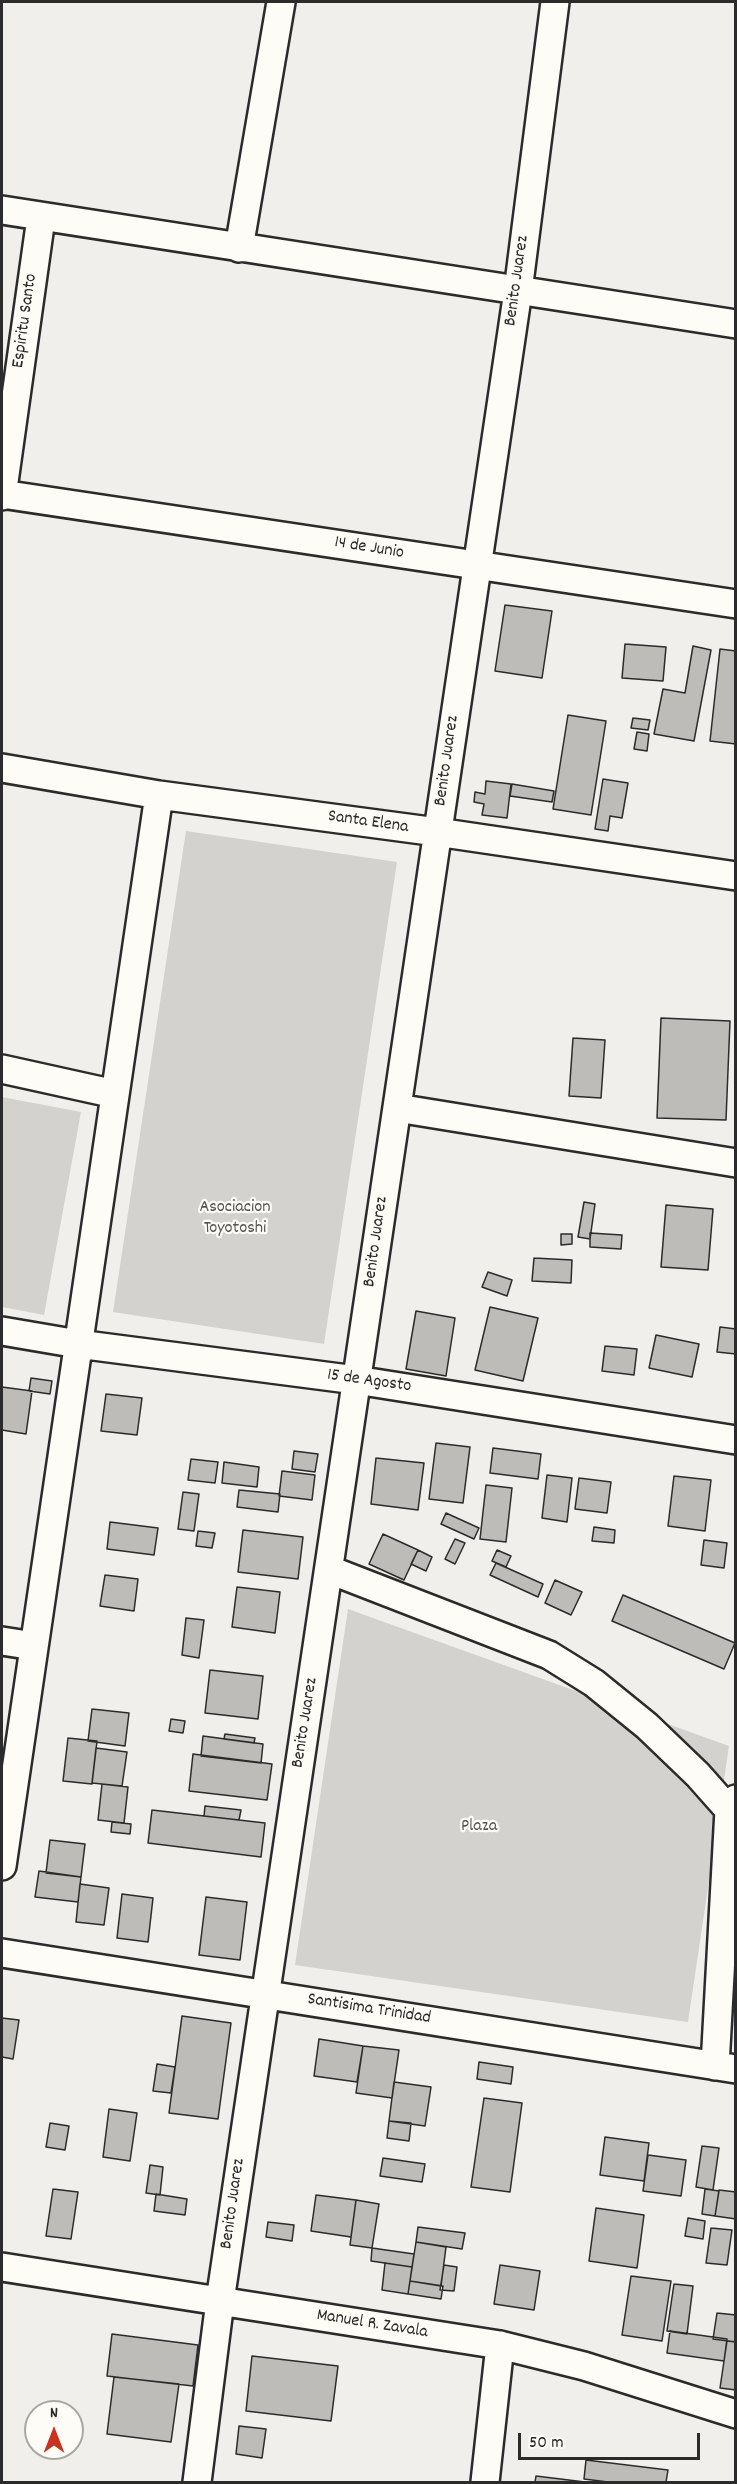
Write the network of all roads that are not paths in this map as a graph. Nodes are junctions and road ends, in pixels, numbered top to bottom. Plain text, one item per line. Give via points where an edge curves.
1 (281, 2) edge
2 (555, 2) edge
3 (2, 210) edge
4 (40, 218) junction
5 (239, 248) junction
6 (518, 291) junction
7 (735, 324) edge
8 (2, 495) edge
9 (477, 565) junction
10 (735, 604) edge
11 (2, 768) edge
12 (159, 795) junction
13 (437, 832) junction
14 (735, 876) edge
15 (2, 1069) edge
16 (115, 1094) junction
17 (397, 1108) junction
18 (735, 1163) edge
19 (2, 1331) edge
20 (78, 1344) junction
21 (356, 1380) junction
22 (735, 1440) edge
23 (330, 1569) junction
24 (2, 1641) edge
25 (34, 1646) junction
26 (732, 1804) edge
27 (2, 1866) edge
28 (2, 1953) edge
29 (265, 1994) junction
30 (725, 2067) edge
31 (2, 2267) edge
32 (220, 2301) junction
33 (500, 2345) junction
34 (735, 2414) edge
35 (197, 2482) edge
36 (485, 2482) edge

1 - 5 street
2 - 6 street, Benito Juarez
3 - 4 street
4 - 5 street
4 - 8 street, Espiritu Santo
5 - 6 street
6 - 7 street
6 - 9 street, Benito Juarez
8 - 9 street, 14 de Junio
9 - 10 street, 14 de Junio
9 - 13 street, Benito Juarez
11 - 12 street, Santa Elena
12 - 13 street, Santa Elena
12 - 16 street
13 - 14 street, Santa Elena
13 - 17 street, Benito Juarez
15 - 16 street
16 - 20 street
17 - 18 street
17 - 21 street, Benito Juarez
19 - 20 street, 15 de Agosto
20 - 21 street, 15 de Agosto
20 - 25 street
21 - 22 street, 15 de Agosto
21 - 23 street, Benito Juarez
23 - 26 street via 549,1655 594,1683 647,1726
23 - 29 street, Benito Juarez
24 - 25 street
25 - 27 street
26 - 30 street
28 - 29 street, Santisima Trinidad
29 - 30 street, Santisima Trinidad
29 - 32 street, Benito Juarez
31 - 32 street, Manuel R. Zavala
32 - 33 street, Manuel R. Zavala
32 - 35 street, Benito Juarez
33 - 34 street, Manuel R. Zavala via 584,2366
33 - 36 street

